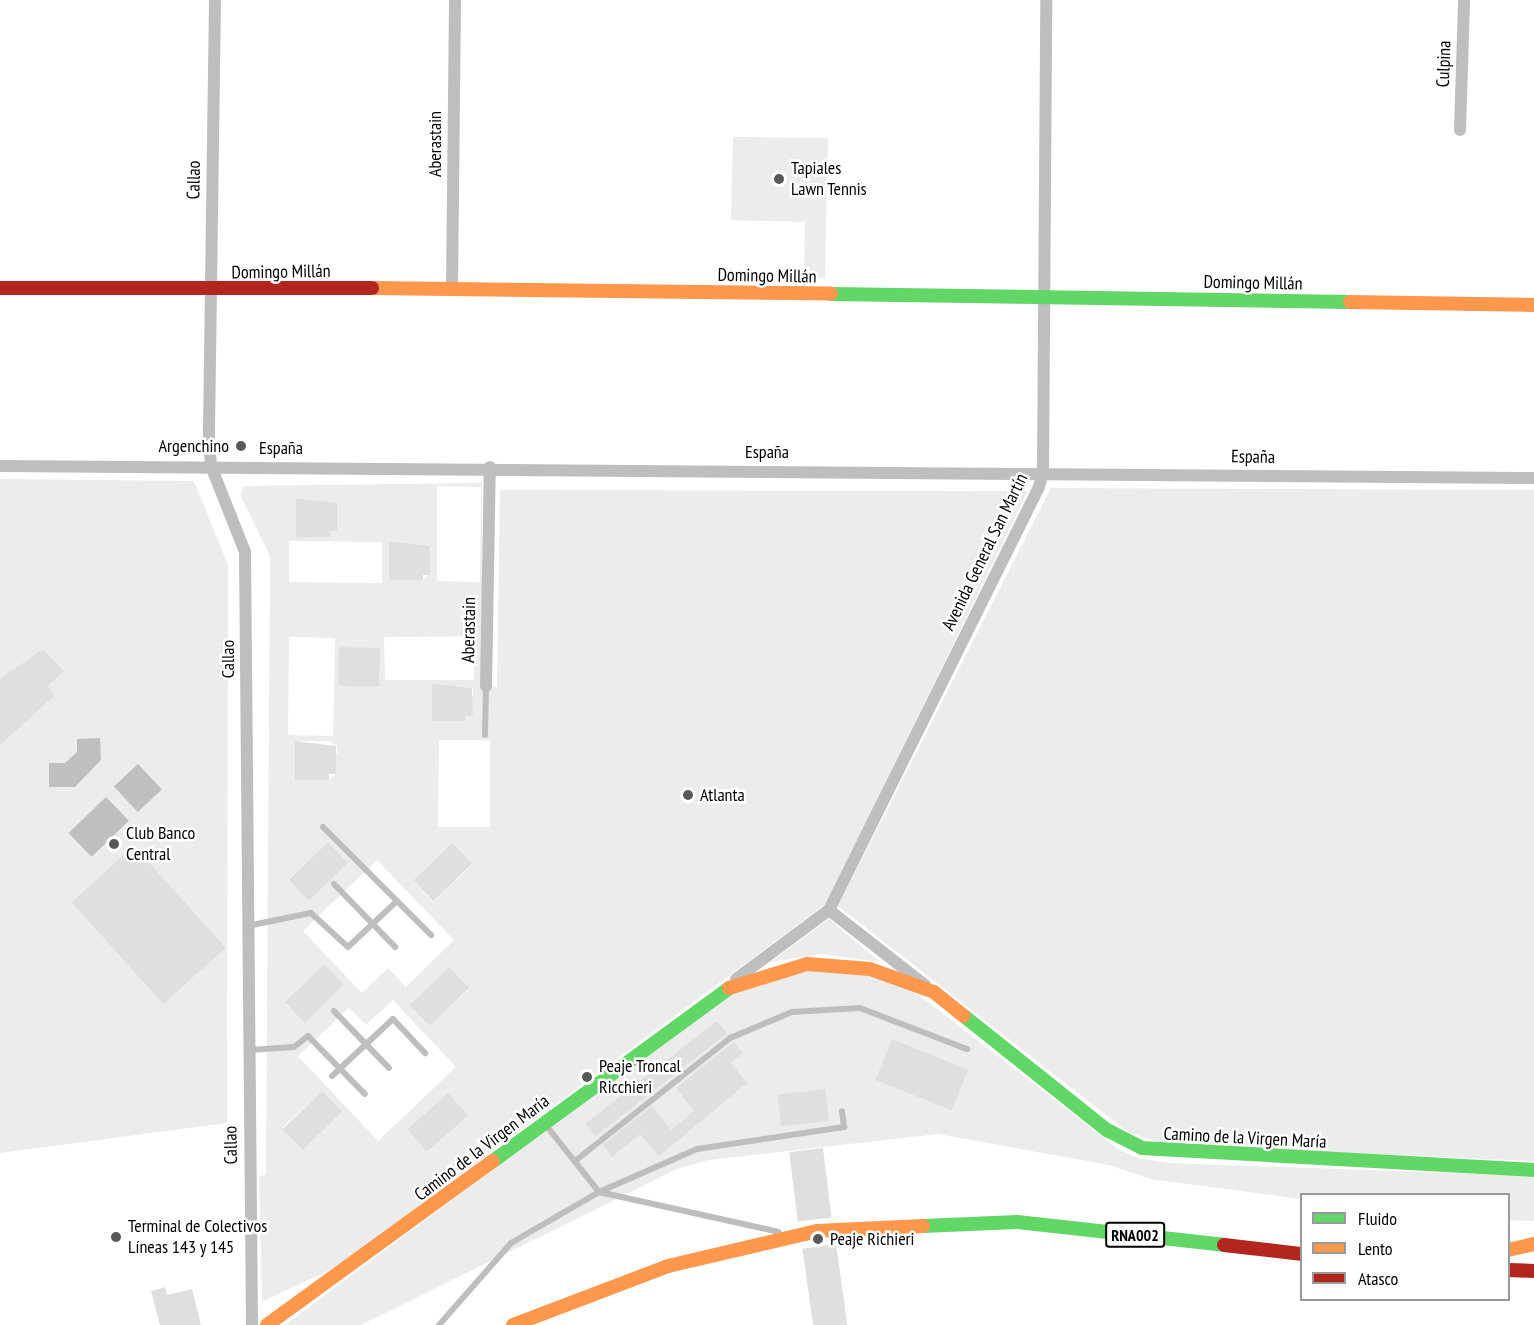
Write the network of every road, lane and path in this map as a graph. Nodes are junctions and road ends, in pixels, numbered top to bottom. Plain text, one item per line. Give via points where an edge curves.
1 (215, 0) edge
2 (454, 0) edge
3 (1046, 0) edge
4 (1464, 0) edge
5 (1460, 130) dead end
6 (0, 288) edge
7 (452, 288) junction
8 (210, 290) junction
9 (1043, 298) junction
10 (1534, 305) edge
11 (0, 466) edge
12 (211, 466) junction
13 (490, 467) junction
14 (1043, 472) junction
15 (1534, 478) edge
16 (486, 686) joint
17 (485, 735) dead end
18 (323, 827) dead end
19 (334, 884) dead end
20 (397, 901) junction
21 (829, 910) junction
22 (373, 923) junction
23 (247, 926) junction
24 (431, 935) dead end
25 (395, 947) dead end
26 (934, 992) junction
27 (716, 994) junction
28 (334, 1011) dead end
29 (366, 1044) junction
30 (967, 1049) dead end
31 (248, 1050) junction
32 (424, 1053) dead end
33 (389, 1068) dead end
34 (340, 1069) junction
35 (332, 1076) dead end
36 (365, 1094) dead end
37 (842, 1111) dead end
38 (545, 1124) junction
39 (575, 1161) junction
40 (1534, 1170) edge
41 (599, 1192) junction
42 (794, 1235) junction
43 (1534, 1244) edge
44 (1510, 1250) edge
45 (1300, 1254) edge
46 (1510, 1270) edge
47 (1534, 1271) edge
48 (252, 1325) edge
49 (267, 1325) edge
50 (439, 1325) edge
51 (513, 1325) edge

1 - 8 street, Callao
2 - 7 street, Aberastain
3 - 9 street, Avenida General San Martín
4 - 5 street, Culpina
6 - 8 main road, Domingo Millán
7 - 8 main road, Domingo Millán
7 - 9 main road, Domingo Millán
8 - 12 street, Callao
9 - 10 main road, Domingo Millán
9 - 14 street, Avenida General San Martín
11 - 12 street, España
12 - 13 street, España
12 - 23 street, Callao via 245,552
13 - 14 street, España
13 - 16 street, Aberastain
14 - 15 street, España
14 - 21 street, Avenida General San Martín
16 - 17 lane
18 - 20 lane
19 - 22 lane
20 - 22 lane
20 - 24 lane
21 - 26 street, Camino de la Virgen María
21 - 27 street, Camino de la Virgen María
22 - 23 lane via 348,947 311,913
22 - 25 lane
23 - 31 street, Callao
26 - 27 main road, Camino de la Virgen María via 896,976 837,963 777,970
26 - 40 main road, Camino de la Virgen María via 1107,1130 1142,1148 1163,1154
27 - 38 main road, Camino de la Virgen María
28 - 29 lane
29 - 32 lane via 393,1019
29 - 33 lane
29 - 34 lane
30 - 39 lane via 860,1008 792,1012 730,1038
31 - 34 lane via 294,1047 308,1036
31 - 48 street, Callao
34 - 35 lane
34 - 36 lane
37 - 41 lane via 844,1127 697,1149
38 - 39 lane
38 - 49 main road, Camino de la Virgen María
39 - 41 lane
41 - 42 lane
41 - 50 lane via 511,1243
42 - 45 main road, RNA002 via 1017,1222
42 - 51 main road, RNA002 via 668,1266
43 - 44 main road
46 - 47 main road

